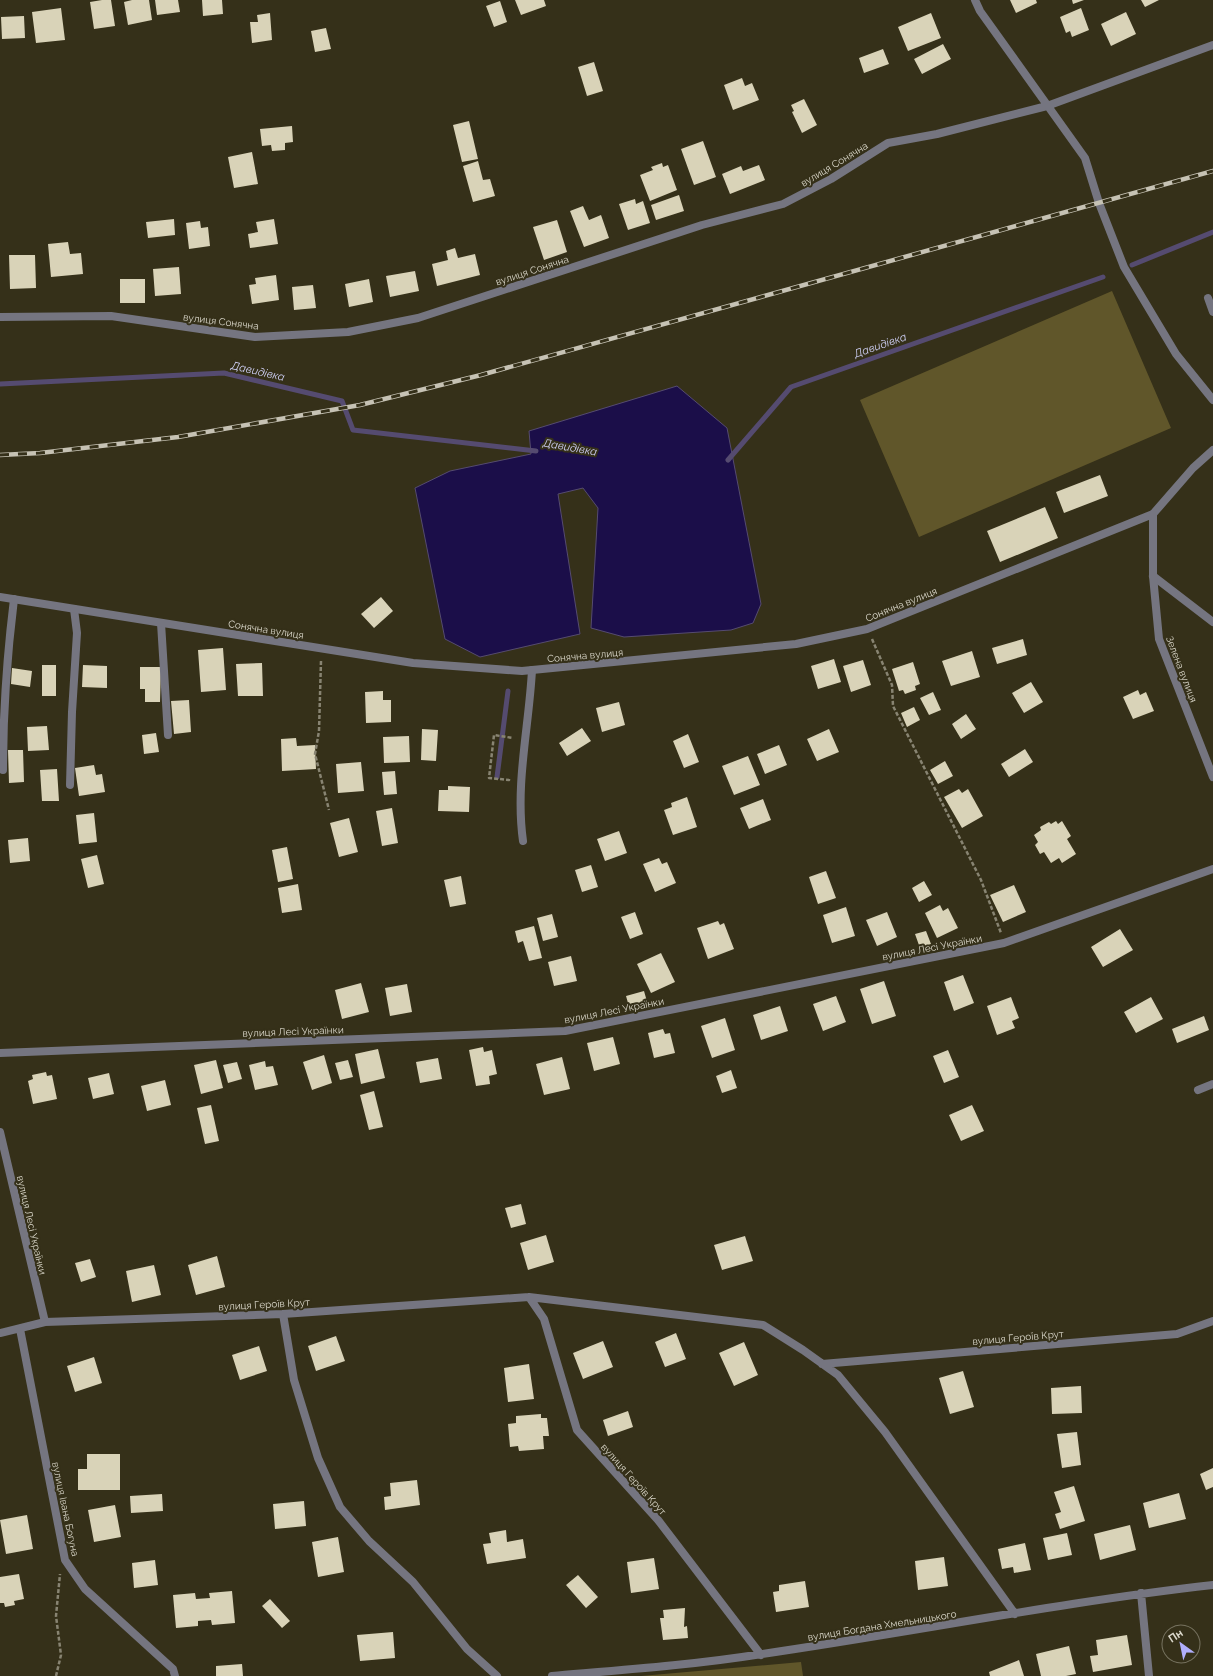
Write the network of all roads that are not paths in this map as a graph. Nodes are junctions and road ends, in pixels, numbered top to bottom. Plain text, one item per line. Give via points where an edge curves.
1 (975, 0) edge
2 (1213, 45) edge
3 (1047, 106) junction
4 (1208, 298) dead end
5 (1213, 312) edge
6 (0, 317) edge
7 (1213, 400) edge
8 (1213, 450) edge
9 (1153, 514) junction
10 (1153, 576) junction
11 (0, 597) edge
12 (14, 599) junction
13 (74, 609) junction
14 (161, 622) junction
15 (1213, 622) edge
16 (532, 670) junction
17 (168, 735) dead end
18 (3, 770) dead end
19 (1213, 777) edge
20 (70, 785) dead end
21 (523, 841) dead end
22 (1213, 869) edge
23 (0, 1053) edge
24 (1213, 1084) edge
25 (1198, 1090) dead end
26 (0, 1132) edge
27 (529, 1297) junction
28 (283, 1314) junction
29 (1213, 1321) edge
30 (45, 1322) junction
31 (20, 1329) junction
32 (0, 1333) edge
33 (822, 1364) junction
34 (1213, 1585) edge
35 (1141, 1593) junction
36 (1015, 1614) junction
37 (761, 1654) junction
38 (175, 1676) edge
39 (497, 1676) edge
40 (552, 1676) edge
41 (1149, 1676) edge

1 - 3 street via 980,11
2 - 3 street, вулиця Сонячна
3 - 6 street, вулиця Сонячна via 937,134 888,143 831,179 783,204 702,225 418,318 348,332 255,337 111,316
3 - 7 street via 1085,158 1124,267 1176,354
4 - 5 street
8 - 9 street via 1193,468
9 - 10 street, Зелена вулиця
9 - 16 street, Сонячна вулиця via 868,629 796,644
10 - 15 street
10 - 19 street, Зелена вулиця via 1159,639
11 - 12 street, Сонячна вулиця
12 - 13 street, Сонячна вулиця
12 - 18 street via 3,728
13 - 14 street, Сонячна вулиця
13 - 20 street via 77,633
14 - 16 street, Сонячна вулиця via 413,663
14 - 17 street
16 - 21 street via 520,793 519,815
22 - 23 street, вулиця Лесі Українки via 1004,943 565,1031
24 - 25 street
26 - 30 street, вулиця Лесі Українки
27 - 28 street, вулиця Героїв Крут
27 - 33 street, вулиця Героїв Крут via 763,1325
27 - 37 street, вулиця Героїв Крут via 544,1320 577,1430 658,1520
28 - 30 street, вулиця Героїв Крут
28 - 39 street via 294,1380 318,1458 340,1507 369,1541 413,1582 467,1649
29 - 33 street, вулиця Героїв Крут via 1178,1334
30 - 31 street, вулиця Героїв Крут
31 - 32 street, вулиця Героїв Крут
31 - 38 street, вулиця Івана Богуна via 65,1560 85,1589 172,1668
33 - 36 street, вулиця Героїв Крут via 838,1375 885,1432
34 - 35 street, вулиця Богдана Хмельницького
35 - 36 street, вулиця Богдана Хмельницького
35 - 41 street
36 - 37 street, вулиця Богдана Хмельницького
37 - 40 street, вулиця Богдана Хмельницького via 632,1670

